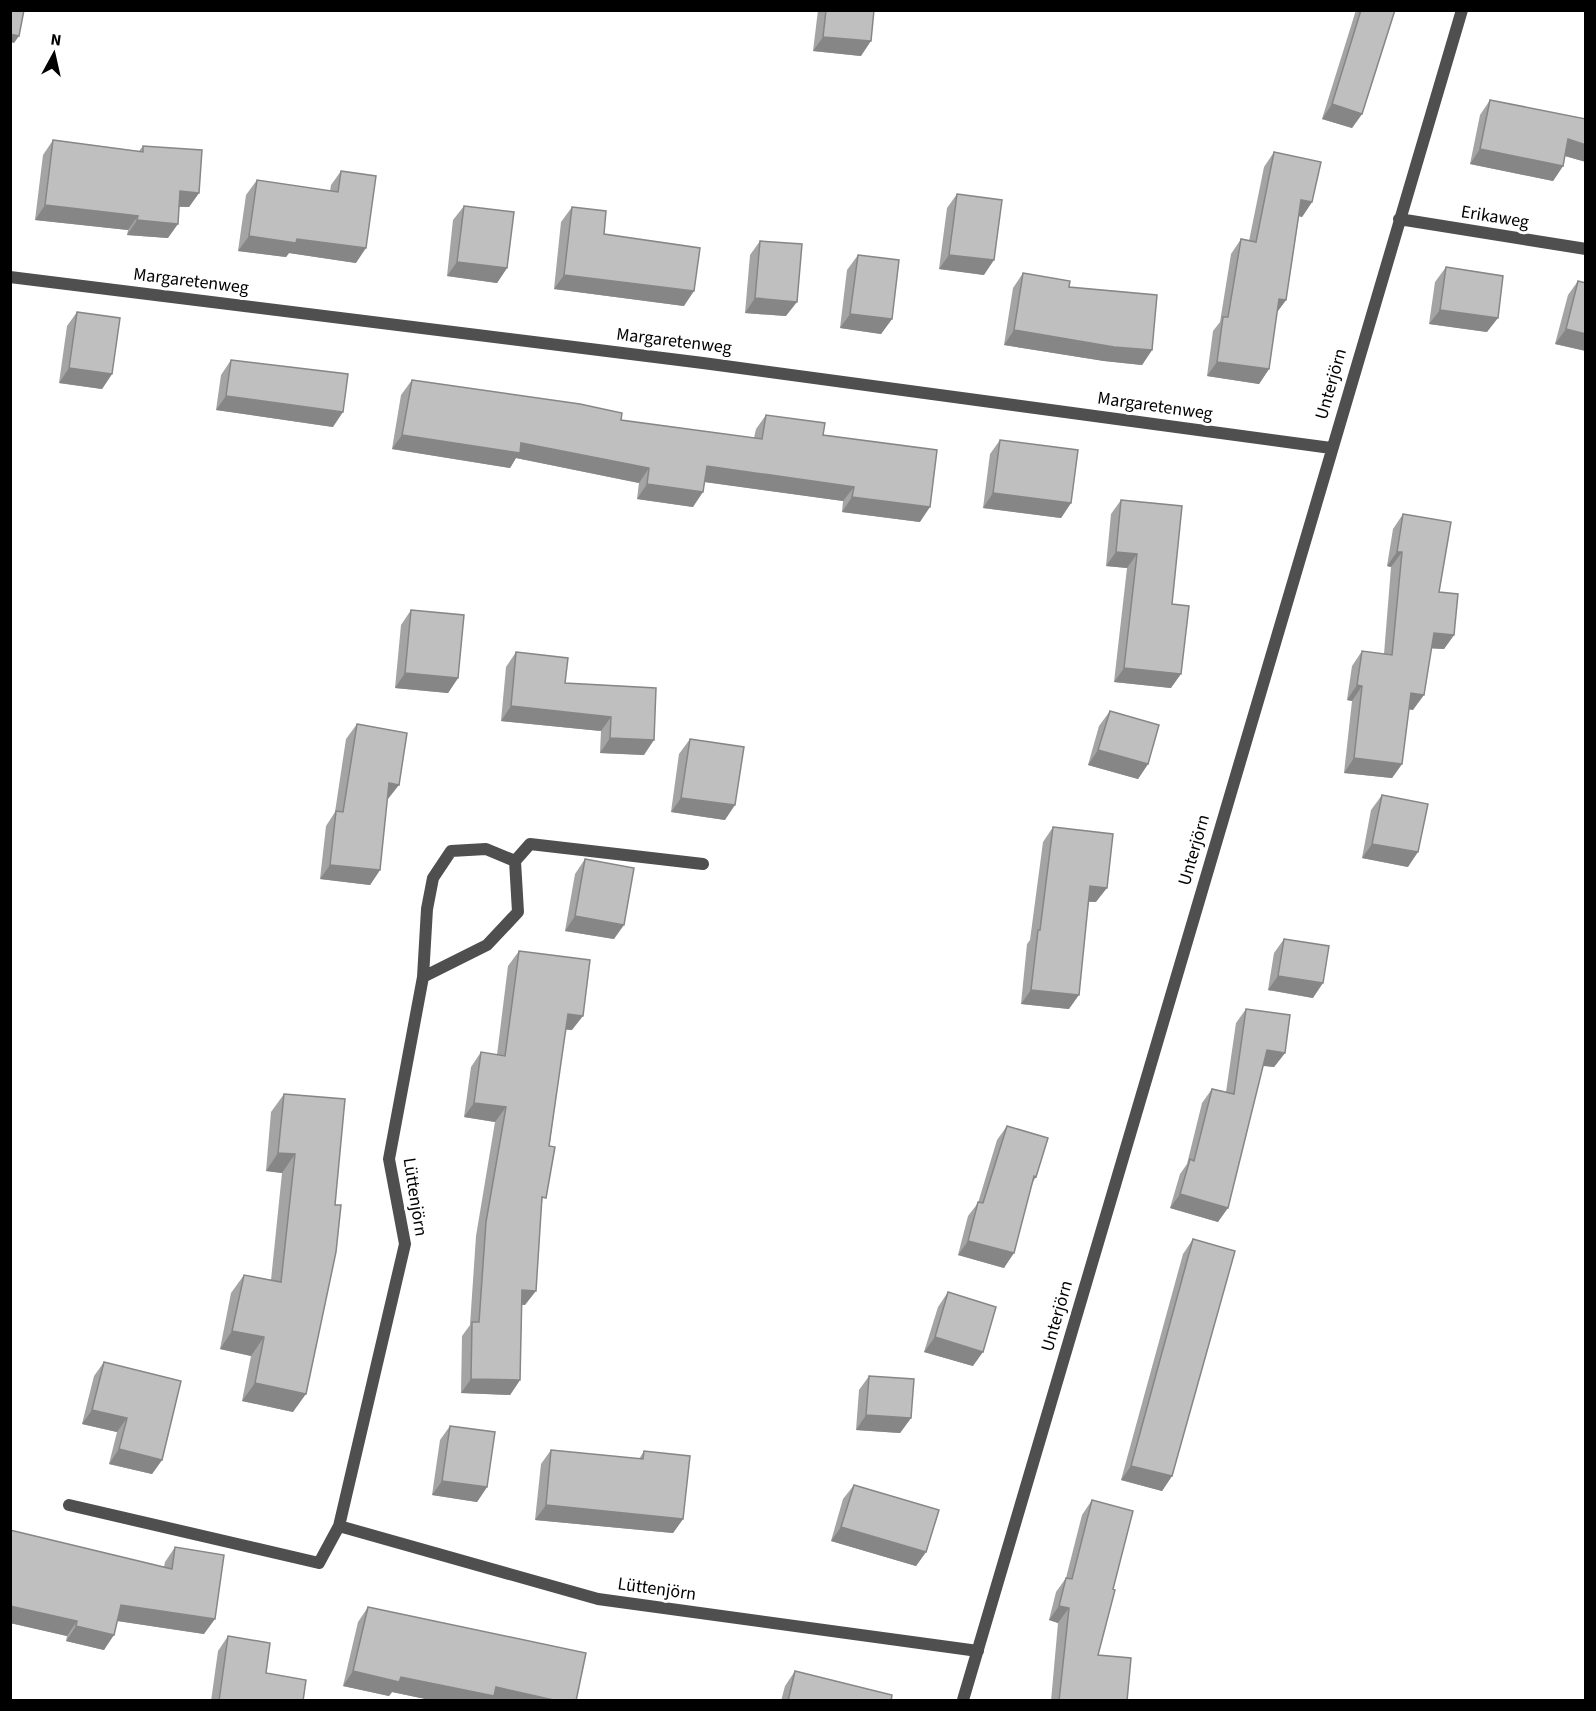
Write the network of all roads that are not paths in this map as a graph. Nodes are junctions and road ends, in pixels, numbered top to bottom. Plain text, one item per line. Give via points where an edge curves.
1 (1462, 10) edge
2 (1399, 219) junction
3 (1586, 249) edge
4 (10, 277) edge
5 (1331, 448) junction
6 (515, 861) junction
7 (703, 864) dead end
8 (423, 977) junction
9 (69, 1505) dead end
10 (339, 1526) junction
11 (978, 1651) junction
12 (963, 1701) edge

1 - 2 street, Unterjörn
2 - 3 street, Erikaweg
2 - 5 street, Unterjörn
4 - 5 street, Margaretenweg via 715,365
5 - 11 street, Unterjörn
6 - 7 street via 530,844
6 - 8 street via 518,912 487,945
6 - 8 street, Lüttenjörn via 486,849 451,851 433,878
8 - 10 street, Lüttenjörn via 389,1159 405,1244
9 - 10 street, Lüttenjörn via 319,1563
10 - 11 street, Lüttenjörn via 598,1599
11 - 12 street, Unterjörn

